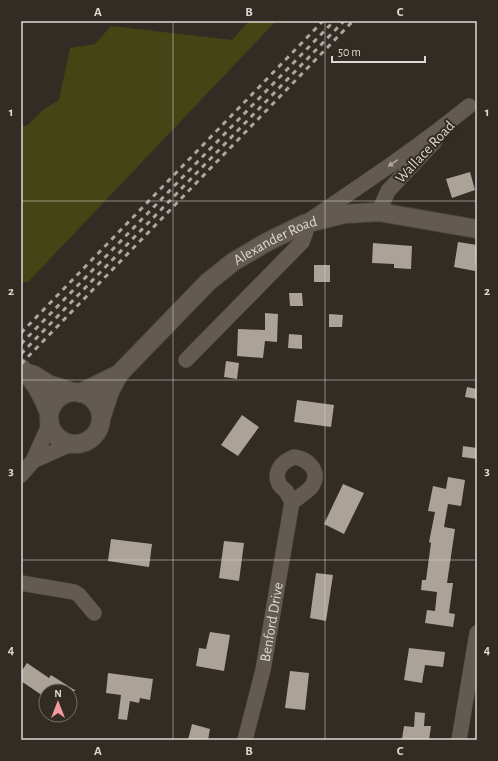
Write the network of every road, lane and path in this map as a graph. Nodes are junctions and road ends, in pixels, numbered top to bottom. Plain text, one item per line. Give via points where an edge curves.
1 (473, 102) edge
2 (380, 212) junction
3 (304, 224) junction
4 (477, 228) edge
5 (186, 360) dead end
6 (24, 370) edge
7 (119, 374) junction
8 (77, 392) junction
9 (101, 418) junction
10 (49, 419) junction
11 (71, 444) junction
12 (33, 461) junction
13 (21, 475) edge
14 (292, 502) dead end
15 (21, 583) edge
16 (94, 613) dead end
17 (477, 633) edge
18 (245, 740) edge
19 (460, 740) edge

1 - 2 street, Wallace Road via 388,191
1 -> 3 street via 448,124
2 - 3 street, Alexander Road via 344,214
2 - 4 street, Alexander Road
3 - 5 street via 306,231 302,242
3 - 7 street, Alexander Road via 255,248 223,269
6 - 8 street via 48,384
6 - 10 street via 42,396
7 - 8 street, Alexander Road
7 - 9 street, Alexander Road
8 - 9 street via 89,396 95,402 100,409
8 - 10 street via 67,393 58,398 51,407
9 - 11 street via 96,435 89,441
10 - 11 street via 52,432 57,438
10 - 12 street
11 - 12 street
12 - 13 street
14 - 18 street, Benford Drive via 263,670
15 - 16 street via 74,592
17 - 19 street

